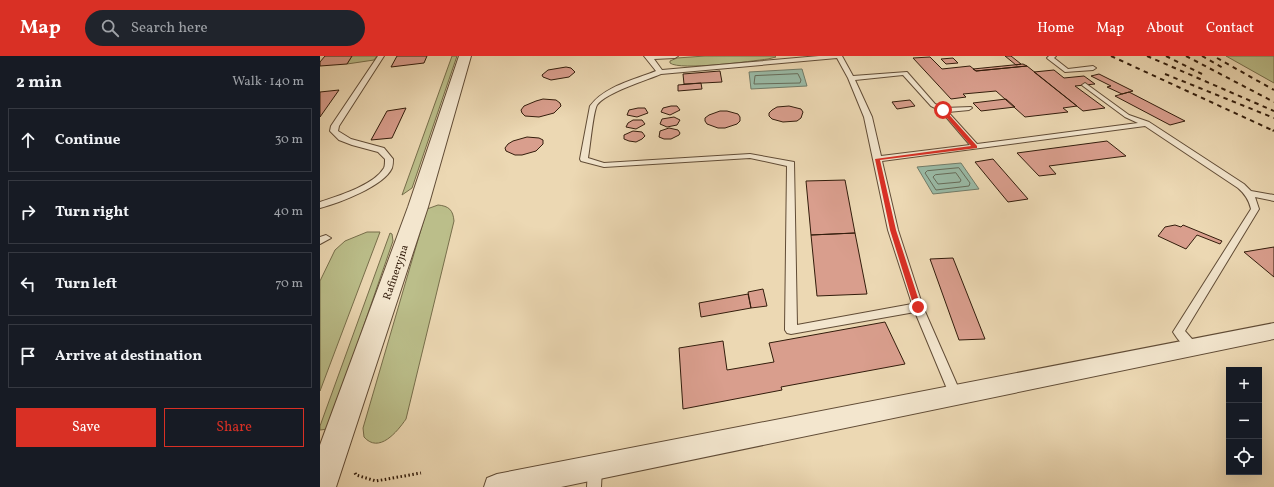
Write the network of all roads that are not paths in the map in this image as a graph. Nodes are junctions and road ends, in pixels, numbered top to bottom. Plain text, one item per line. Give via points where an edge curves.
1 (381, 56) edge
2 (465, 56) edge
3 (675, 56) edge
4 (839, 56) edge
5 (1053, 56) edge
6 (649, 57) edge
7 (786, 57) edge
8 (1093, 68) dead end
9 (660, 72) junction
10 (851, 78) junction
11 (1085, 85) dead end
12 (969, 108) dead end
13 (943, 110) junction
14 (1146, 124) junction
15 (975, 147) junction
16 (877, 159) junction
17 (1249, 193) junction
18 (1274, 198) edge
19 (320, 205) edge
20 (918, 307) junction
21 (1274, 331) edge
22 (1193, 347) junction
23 (956, 396) junction
24 (595, 477) edge
25 (320, 486) edge
26 (497, 487) edge

1 - 19 lane via 335,126 334,132 343,140 387,153 389,163 379,177 369,185
2 - 25 street, Rafineryjna via 418,207
3 - 6 lane
4 - 7 lane
4 - 10 lane
5 - 8 lane via 1050,58 1067,70
6 - 9 lane
7 - 9 lane
9 - 20 lane via 606,95 596,102 593,106 584,159 604,165 750,156 791,164 791,330
10 - 13 lane via 905,73 932,105
10 - 16 lane via 868,117
11 - 14 lane via 1127,116
12 - 13 lane
13 - 15 lane
14 - 15 lane
14 - 17 lane
15 - 16 lane
16 - 20 lane via 893,230
17 - 18 lane
17 - 22 lane via 1255,208 1179,332
20 - 23 lane
21 - 22 street
22 - 23 street
23 - 24 street
24 - 26 street

